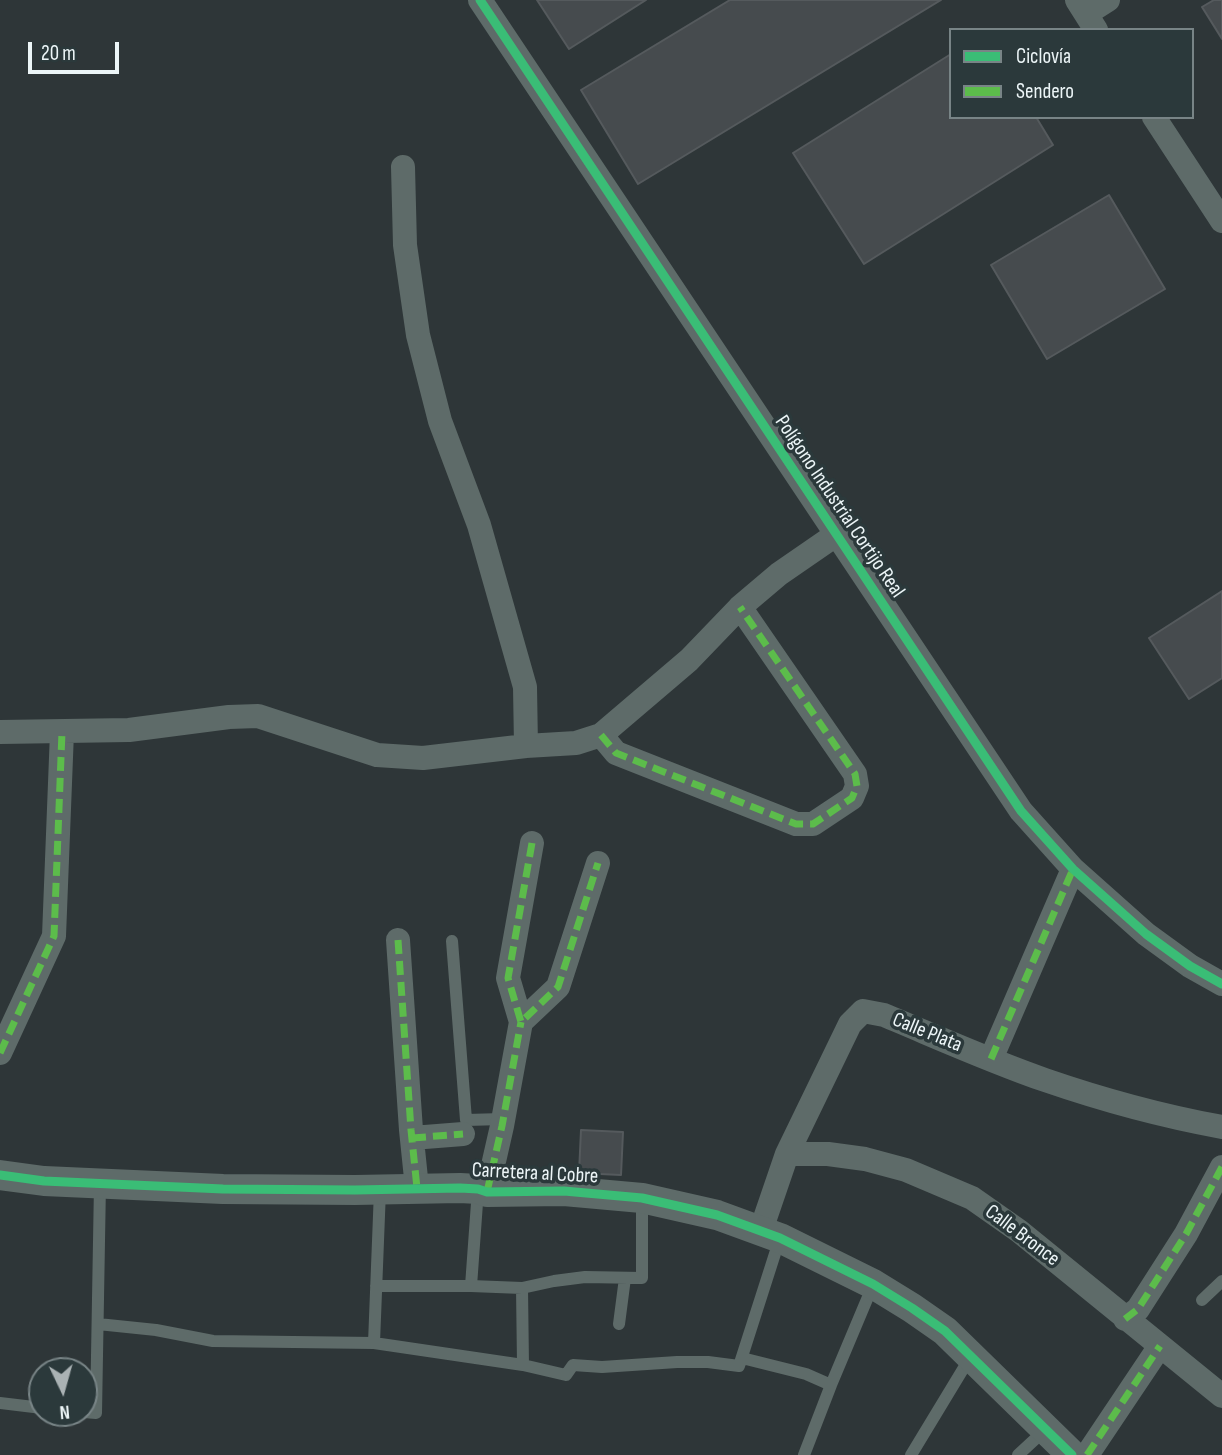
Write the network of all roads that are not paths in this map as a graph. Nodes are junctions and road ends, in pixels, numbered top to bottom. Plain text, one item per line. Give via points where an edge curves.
1 (480, 0) edge
2 (1108, 0) edge
3 (1086, 14) edge
4 (1155, 119) edge
5 (403, 167) dead end
6 (1222, 221) edge
7 (837, 534) junction
8 (740, 607) junction
9 (0, 732) edge
10 (62, 732) junction
11 (601, 735) junction
12 (526, 746) junction
13 (532, 843) dead end
14 (598, 863) dead end
15 (1073, 869) junction
16 (398, 940) dead end
17 (453, 941) dead end
18 (1222, 984) edge
19 (521, 1022) junction
20 (0, 1053) edge
21 (991, 1059) junction
22 (503, 1119) junction
23 (1222, 1127) edge
24 (463, 1135) dead end
25 (412, 1138) junction
26 (787, 1154) junction
27 (1222, 1167) edge
28 (0, 1175) edge
29 (100, 1184) junction
30 (416, 1188) junction
31 (380, 1189) junction
32 (482, 1190) junction
33 (642, 1198) junction
34 (770, 1234) junction
35 (625, 1278) junction
36 (1222, 1281) edge
37 (873, 1284) junction
38 (376, 1286) junction
39 (471, 1286) junction
40 (523, 1288) junction
41 (1202, 1300) dead end
42 (1125, 1319) junction
43 (98, 1324) junction
44 (620, 1324) dead end
45 (374, 1343) junction
46 (1160, 1346) junction
47 (971, 1355) junction
48 (97, 1357) edge
49 (742, 1358) junction
50 (523, 1365) junction
51 (831, 1385) junction
52 (1222, 1396) edge
53 (0, 1404) edge
54 (28, 1407) edge
55 (1045, 1429) junction
56 (804, 1455) edge
57 (911, 1455) edge
58 (1018, 1455) edge
59 (1072, 1455) edge
60 (1087, 1455) edge

1 - 7 street, Polígono Industrial Cortijo Real
2 - 3 street
4 - 6 street
5 - 12 street via 405,245 418,335 440,421 479,525 525,687
7 - 8 street
7 - 15 street, Polígono Industrial Cortijo Real via 1021,811
8 - 11 street via 689,660
8 - 11 street via 855,774 857,786 852,797 813,824 796,824 616,753
9 - 10 street
10 - 12 street via 258,716 377,755 423,758
10 - 20 street via 54,936
11 - 12 street via 576,743
13 - 19 street via 508,978
14 - 19 street via 558,987
15 - 18 street, Polígono Industrial Cortijo Real via 1146,934
15 - 21 street
16 - 25 street
17 - 22 lane via 467,1120
19 - 22 street
21 - 23 street, Calle Plata via 1130,1107
21 - 26 street, Calle Plata via 884,1015 863,1012 850,1024
22 - 32 street
24 - 25 street
25 - 30 street
26 - 34 street, Calle Plata
26 - 42 street, Calle Bronce via 865,1159 906,1170 972,1198
27 - 42 street via 1139,1309
28 - 29 street, Carretera al Cobre
29 - 31 street, Carretera al Cobre
29 - 43 lane
30 - 31 street, Carretera al Cobre
30 - 32 street, Carretera al Cobre
31 - 38 lane
32 - 33 street, Carretera al Cobre
32 - 39 lane
33 - 34 street, Carretera al Cobre via 705,1212
33 - 35 lane via 642,1278
34 - 37 street, Carretera al Cobre
34 - 49 lane
35 - 40 lane via 585,1277
35 - 44 lane
36 - 41 lane
37 - 47 street, Carretera al Cobre via 945,1331
37 - 51 lane
38 - 39 lane
38 - 45 lane
39 - 40 lane
40 - 50 lane
42 - 46 street, Calle Bronce
43 - 45 lane via 213,1341
43 - 48 lane
45 - 50 lane
46 - 52 street, Calle Bronce
46 - 60 street
47 - 55 street, Carretera al Cobre
47 - 57 lane
49 - 50 lane via 739,1367 708,1362 573,1365 566,1375
49 - 51 lane
51 - 56 lane
53 - 54 lane
55 - 58 lane
55 - 59 street, Carretera al Cobre

